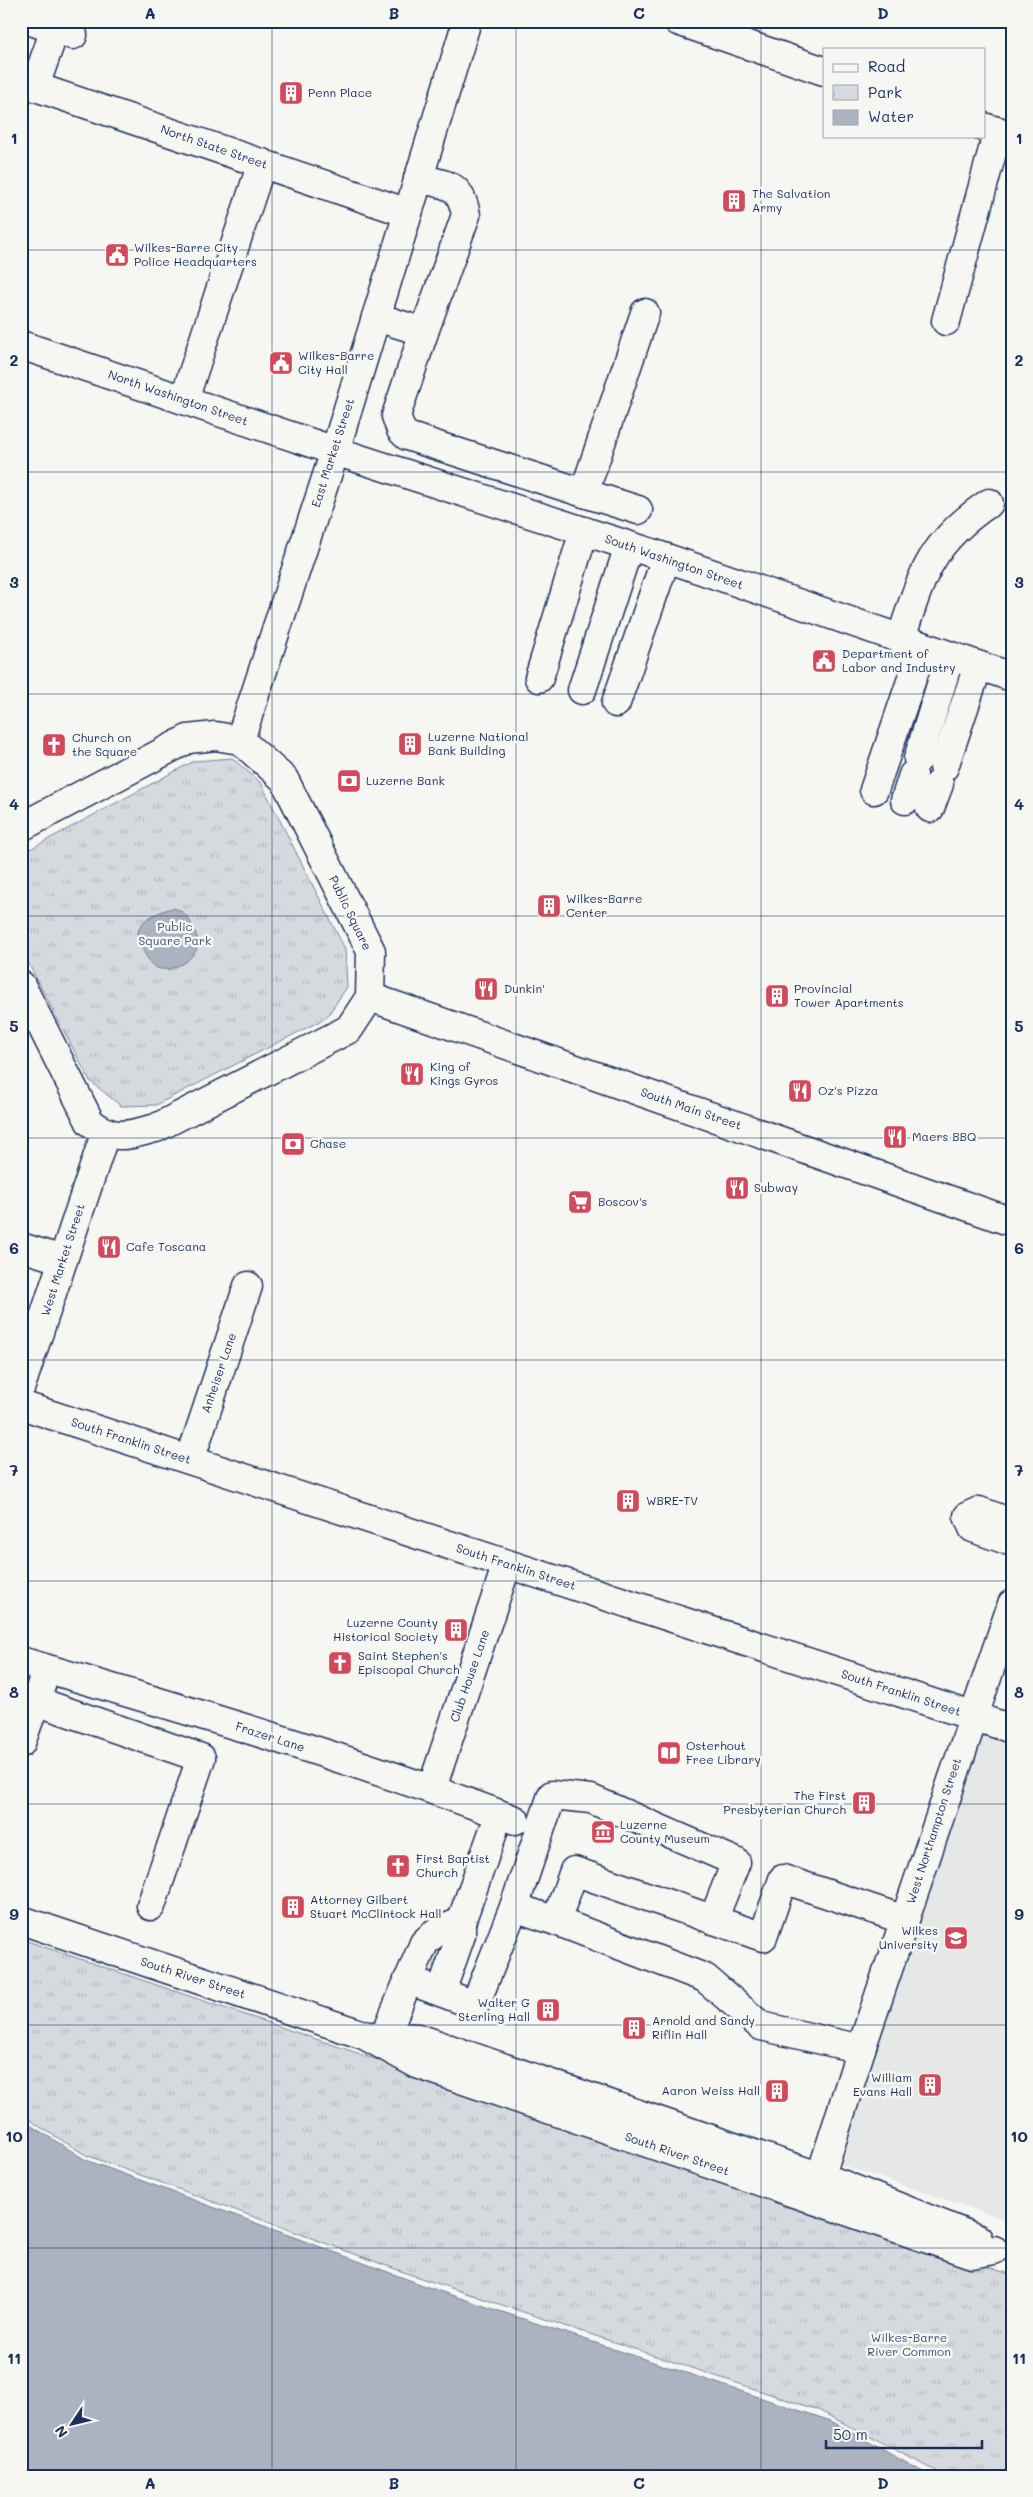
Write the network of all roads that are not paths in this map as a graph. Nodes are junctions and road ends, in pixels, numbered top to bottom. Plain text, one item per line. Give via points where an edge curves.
1 (467, 21) edge
2 (678, 21) edge
3 (53, 28) edge
4 (823, 71) edge
5 (28, 84) edge
6 (998, 131) edge
7 (262, 164) junction
8 (418, 178) junction
9 (408, 213) junction
10 (644, 313) dead end
11 (376, 317) junction
12 (946, 321) dead end
13 (424, 332) junction
14 (21, 345) edge
15 (184, 400) junction
16 (335, 451) junction
17 (595, 496) junction
18 (989, 503) dead end
19 (638, 510) dead end
20 (589, 533) junction
21 (629, 546) junction
22 (666, 558) junction
23 (912, 643) junction
24 (950, 656) junction
25 (978, 666) junction
26 (1012, 677) edge
27 (539, 678) dead end
28 (582, 690) dead end
29 (616, 703) dead end
30 (240, 740) junction
31 (912, 778) dead end
32 (938, 786) dead end
33 (874, 790) dead end
34 (21, 826) edge
35 (21, 985) edge
36 (370, 997) junction
37 (105, 1134) junction
38 (1012, 1222) edge
39 (21, 1246) edge
40 (63, 1260) junction
41 (248, 1286) dead end
42 (21, 1386) edge
43 (21, 1405) edge
44 (190, 1460) junction
45 (1012, 1524) edge
46 (1012, 1542) edge
47 (507, 1564) junction
48 (1012, 1604) edge
49 (21, 1661) edge
50 (47, 1669) junction
51 (36, 1701) junction
52 (972, 1717) junction
53 (1012, 1729) edge
54 (21, 1743) edge
55 (432, 1788) junction
56 (150, 1906) dead end
57 (514, 1907) junction
58 (21, 1920) edge
59 (713, 1920) junction
60 (905, 1920) junction
61 (461, 1922) junction
62 (556, 1922) junction
63 (408, 1980) junction
64 (441, 1992) junction
65 (374, 2036) junction
66 (861, 2049) junction
67 (817, 2189) junction
68 (1003, 2253) edge

1 - 8 street, East Market Street
2 - 4 street
3 - 5 street
5 - 7 street, North State Street
6 - 12 street
7 - 9 street, North State Street
7 - 15 street
8 - 9 street, East Market Street
8 - 13 street via 454,188 463,197 466,215
9 - 11 street, East Market Street
10 - 17 street
11 - 13 street
11 - 16 street, East Market Street
13 - 17 street via 396,416 400,430 407,436
14 - 15 street, North Washington Street
15 - 16 street, North Washington Street
16 - 20 street, South Washington Street
16 - 30 street, East Market Street
17 - 19 street
17 - 20 street
18 - 23 street via 958,526 938,548 926,568
20 - 21 street, South Washington Street
20 - 27 street
21 - 22 street, South Washington Street
21 - 28 street
22 - 23 street, South Washington Street
22 - 29 street
23 - 24 street, South Washington Street
23 - 33 street
24 - 25 street, South Washington Street
24 - 31 street
25 - 26 street, South Washington Street
25 - 32 street
30 - 34 street via 215,736 188,739
30 - 36 street, Public Square via 284,779 371,951
35 - 37 street via 90,1122
36 - 37 street via 349,1029 156,1128 125,1136
36 - 38 street, South Main Street
37 - 40 street, West Market Street
39 - 40 street
40 - 42 street, West Market Street
41 - 44 street, Anheiser Lane
43 - 44 street, South Franklin Street
44 - 47 street, South Franklin Street
45 - 46 street via 979,1511 968,1516 973,1528
47 - 52 street, South Franklin Street
47 - 55 street, Club House Lane
48 - 52 street, West Northampton Street
49 - 50 street, Frazer Lane
50 - 51 street
50 - 55 street, Frazer Lane
51 - 54 street
51 - 56 street via 201,1758
52 - 53 street, South Franklin Street
52 - 60 street, West Northampton Street
55 - 61 street, Frazer Lane via 504,1826
57 - 59 street via 552,1795 591,1799 736,1862
57 - 62 street
57 - 64 street via 475,2005
58 - 65 street, South River Street
59 - 60 street via 763,1937 783,1880
59 - 62 street via 574,1871
60 - 66 street, West Northampton Street
61 - 63 street via 436,1932 424,1943
61 - 64 street via 461,1935
62 - 66 street via 705,1978 762,2026
63 - 64 street
63 - 65 street
65 - 67 street, South River Street via 418,2038
66 - 67 street, West Northampton Street
67 - 68 street, South River Street via 970,2234

